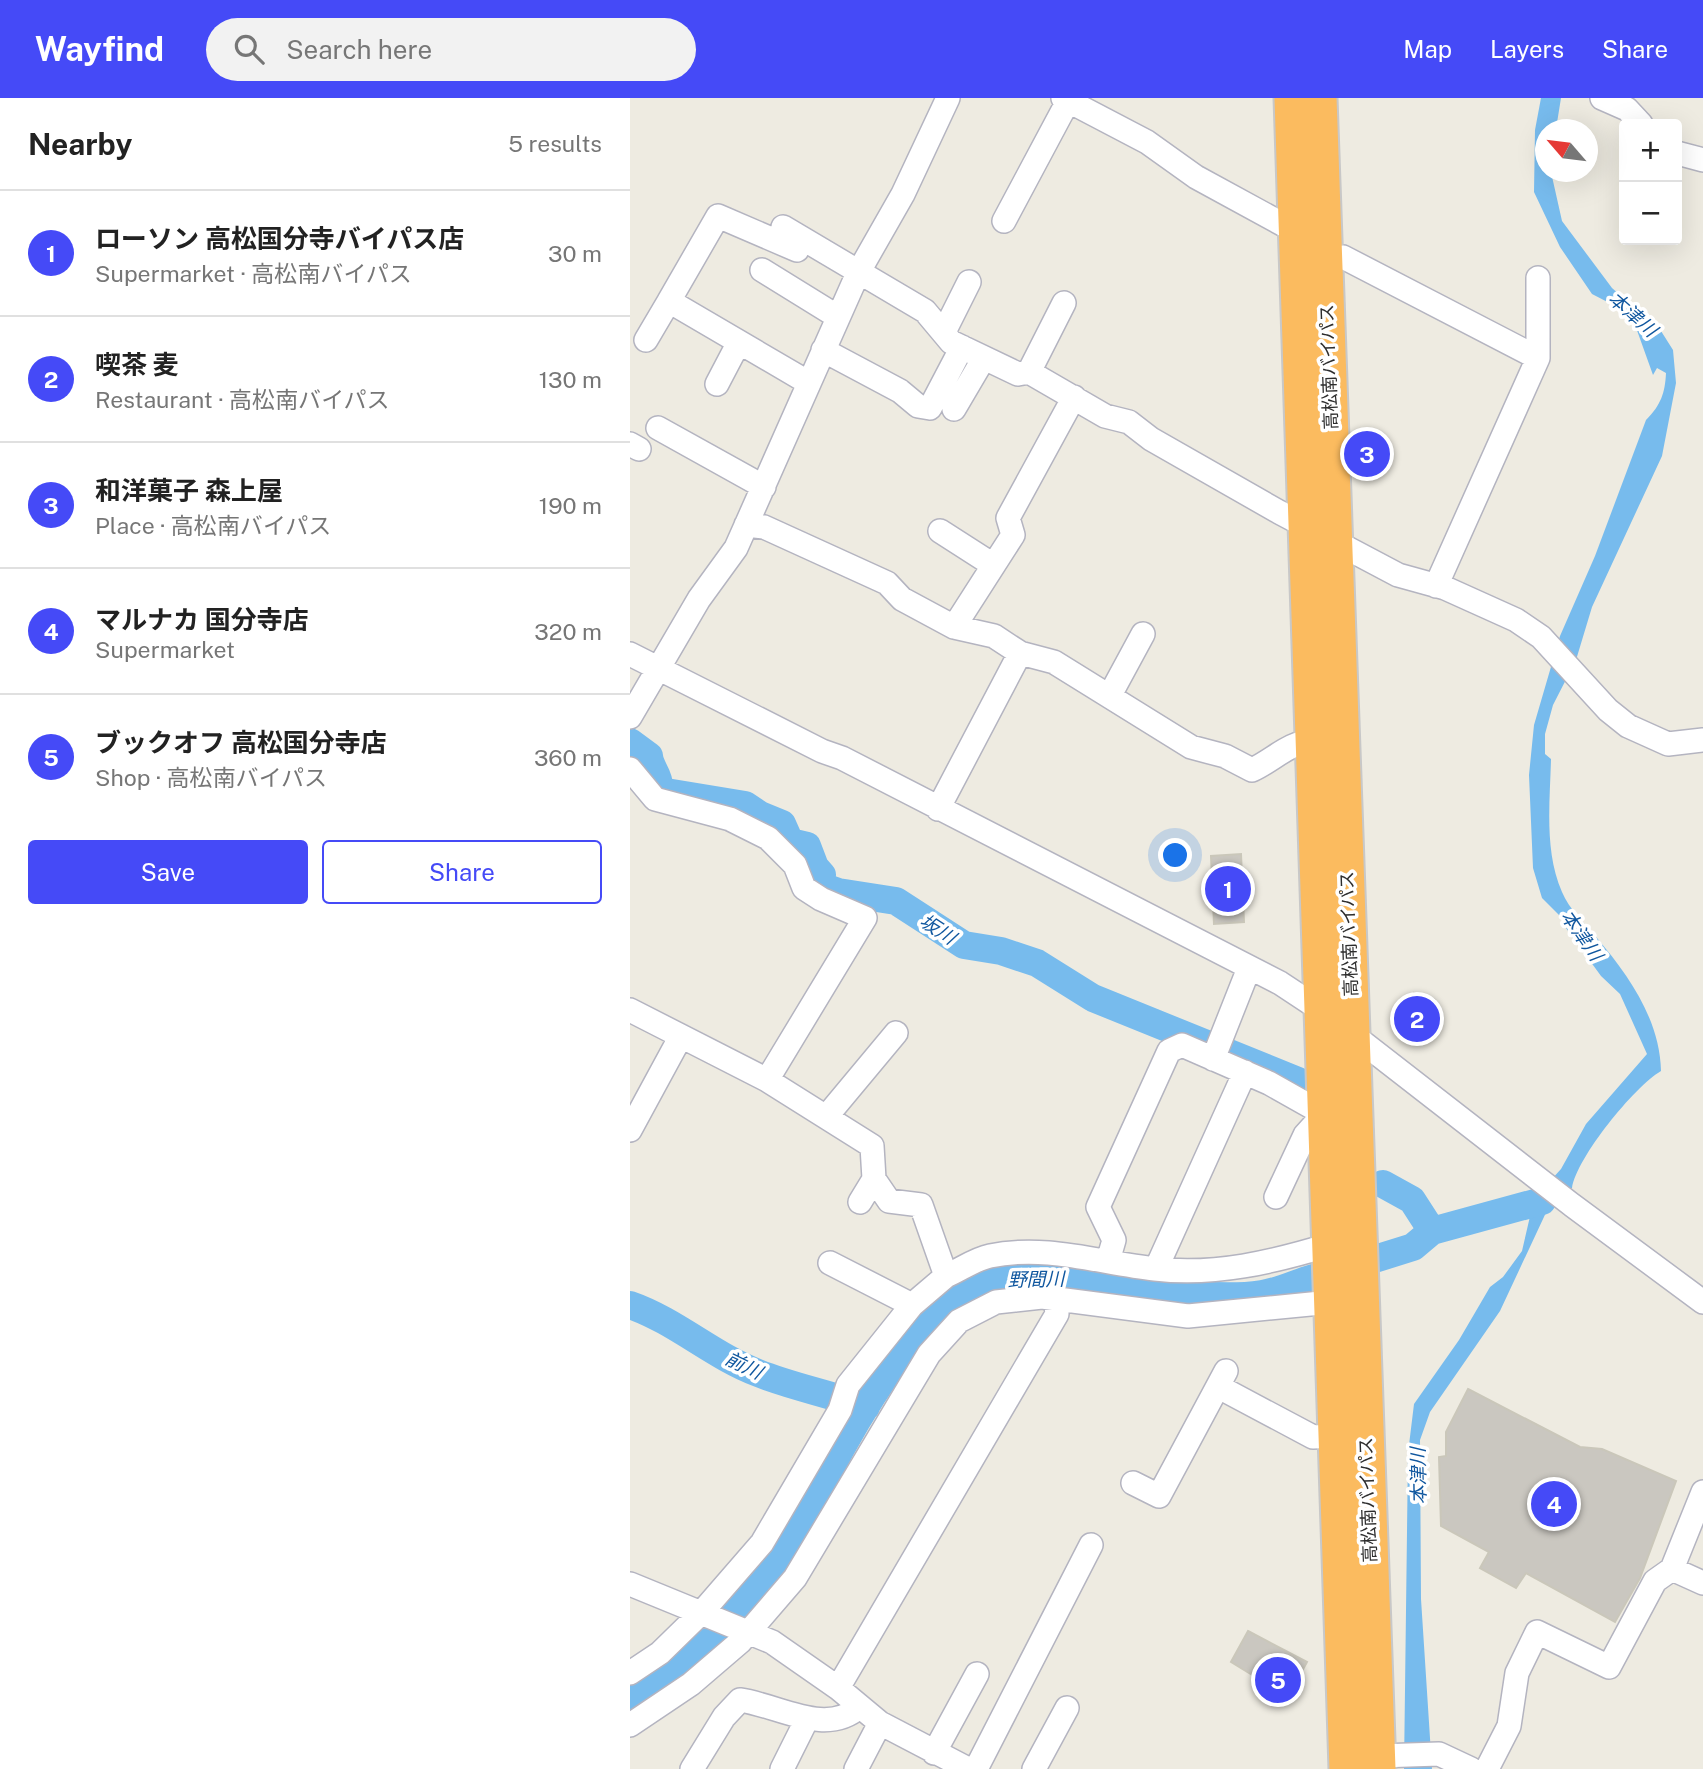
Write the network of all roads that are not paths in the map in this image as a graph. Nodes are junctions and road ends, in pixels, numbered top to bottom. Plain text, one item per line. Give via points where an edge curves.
1 (948, 98) edge
2 (1292, 98) edge
3 (1320, 98) edge
4 (1602, 98) edge
5 (1065, 100) edge
6 (1636, 119) edge
7 (1682, 154) edge
8 (1703, 160) edge
9 (1004, 221) dead end
10 (783, 227) dead end
11 (1321, 245) junction
12 (762, 270) dead end
13 (855, 278) junction
14 (1538, 278) dead end
15 (969, 282) dead end
16 (669, 301) junction
17 (1064, 303) dead end
18 (838, 317) junction
19 (944, 332) junction
20 (646, 340) dead end
21 (739, 342) junction
22 (962, 347) junction
23 (823, 351) junction
24 (984, 358) junction
25 (1538, 358) junction
26 (1029, 372) junction
27 (809, 383) junction
28 (717, 384) dead end
29 (1074, 397) junction
30 (954, 409) dead end
31 (658, 428) dead end
32 (764, 487) junction
33 (747, 526) junction
34 (940, 531) dead end
35 (1320, 532) junction
36 (993, 565) junction
37 (1436, 586) junction
38 (954, 627) junction
39 (1143, 634) dead end
40 (1020, 653) junction
41 (630, 654) edge
42 (658, 668) junction
43 (1110, 695) junction
44 (630, 717) edge
45 (1703, 740) edge
46 (1312, 741) junction
47 (630, 769) edge
48 (938, 809) junction
49 (1250, 968) junction
50 (630, 1010) edge
51 (1321, 1010) junction
52 (896, 1032) dead end
53 (681, 1036) junction
54 (1353, 1036) junction
55 (1217, 1050) junction
56 (1245, 1072) junction
57 (767, 1080) junction
58 (1324, 1114) junction
59 (826, 1117) junction
60 (630, 1130) edge
61 (874, 1179) junction
62 (1276, 1197) dead end
63 (860, 1202) dead end
64 (1344, 1238) junction
65 (1108, 1261) junction
66 (830, 1264) dead end
67 (1156, 1269) junction
68 (946, 1276) junction
69 (1340, 1292) junction
70 (1055, 1298) junction
71 (1703, 1302) edge
72 (912, 1306) junction
73 (1335, 1436) junction
74 (1133, 1483) dead end
75 (1703, 1492) edge
76 (1091, 1545) dead end
77 (1672, 1569) junction
78 (1703, 1583) edge
79 (630, 1584) edge
80 (706, 1613) junction
81 (747, 1630) junction
82 (630, 1674) edge
83 (977, 1674) dead end
84 (838, 1688) junction
85 (859, 1707) junction
86 (1067, 1708) dead end
87 (807, 1719) junction
88 (880, 1723) junction
89 (630, 1725) edge
90 (936, 1760) edge
91 (1386, 1760) edge
92 (693, 1769) edge
93 (782, 1769) edge
94 (856, 1769) edge
95 (968, 1769) edge
96 (975, 1769) edge
97 (1034, 1769) edge
98 (1346, 1769) edge
99 (1471, 1769) edge
100 (1487, 1769) edge

1 - 13 street via 903,194
2 - 11 highway, 高松南バイパス
3 - 11 highway, 高松南バイパス
4 - 6 street via 1627,109
5 - 9 street
5 - 11 street via 1147,142 1196,177
7 - 8 street
10 - 13 street
11 - 25 street
11 - 35 highway, 高松南バイパス
12 - 18 street
13 - 16 street via 718,216
13 - 18 street
13 - 19 street via 925,311
14 - 25 street
15 - 19 street
16 - 20 street
16 - 21 street
17 - 26 street
18 - 23 street
19 - 22 street
21 - 27 street
21 - 28 street
22 - 23 street via 930,408 918,406 900,390
22 - 24 street
23 - 27 street
24 - 26 street via 1018,374
24 - 30 street
25 - 37 street
26 - 29 street
27 - 32 street
29 - 35 street via 1105,416 1129,422 1150,439
29 - 36 street via 1009,518 1013,535
31 - 32 street
32 - 33 street
33 - 38 street via 764,527 887,583 902,599
33 - 42 street
34 - 36 street
35 - 37 street via 1398,575
35 - 46 highway, 高松南バイパス
35 - 54 highway, 高松南バイパス
36 - 38 street
37 - 45 street via 1517,620 1541,638 1618,719 1654,739 1682,745
38 - 40 street via 994,636
39 - 43 street
40 - 43 street via 1054,662
40 - 48 street
41 - 42 street
42 - 44 street
42 - 48 street
43 - 46 street via 1191,747 1226,756 1252,770 1278,758 1293,743
46 - 51 highway, 高松南バイパス
47 - 57 street via 655,799 730,819 768,838 795,865 804,888 865,918
48 - 49 street
49 - 51 street
49 - 55 street
50 - 53 street
51 - 54 street
51 - 58 highway, 高松南バイパス
52 - 59 street
53 - 57 street
53 - 60 street
54 - 64 highway, 高松南バイパス
54 - 71 street
55 - 56 street
55 - 65 street via 1182,1045 1169,1051 1098,1207 1114,1240
56 - 58 street
56 - 67 street
57 - 59 street
58 - 62 street via 1305,1135
58 - 64 highway, 高松南バイパス
59 - 61 street via 872,1146
61 - 63 street
61 - 68 street via 889,1200 921,1205
64 - 67 street via 1289,1257 1223,1270
64 - 69 highway, 高松南バイパス
65 - 67 street
65 - 68 street via 1057,1252 989,1256
66 - 72 street
68 - 72 street
69 - 70 street via 1188,1316
69 - 73 highway, 高松南バイパス
69 - 91 highway, 高松南バイパス
70 - 81 street via 996,1302 959,1321 936,1346 795,1578
70 - 84 street via 1057,1314
72 - 80 street via 848,1385 840,1410 762,1543
73 - 74 street via 1313,1437 1222,1379 1159,1496
73 - 98 highway, 高松南バイパス
75 - 77 street
76 - 96 street
77 - 78 street
77 - 100 street via 1655,1581 1609,1667 1537,1632 1517,1674 1509,1726
79 - 80 street
80 - 81 street
80 - 82 street
81 - 84 street
81 - 89 street via 691,1684
83 - 90 street
84 - 85 street
85 - 87 street via 848,1717
85 - 88 street
86 - 97 street
87 - 92 street via 740,1700 724,1717
87 - 93 street
88 - 90 street
88 - 94 street
90 - 95 street
91 - 99 street via 1435,1754 1449,1756

